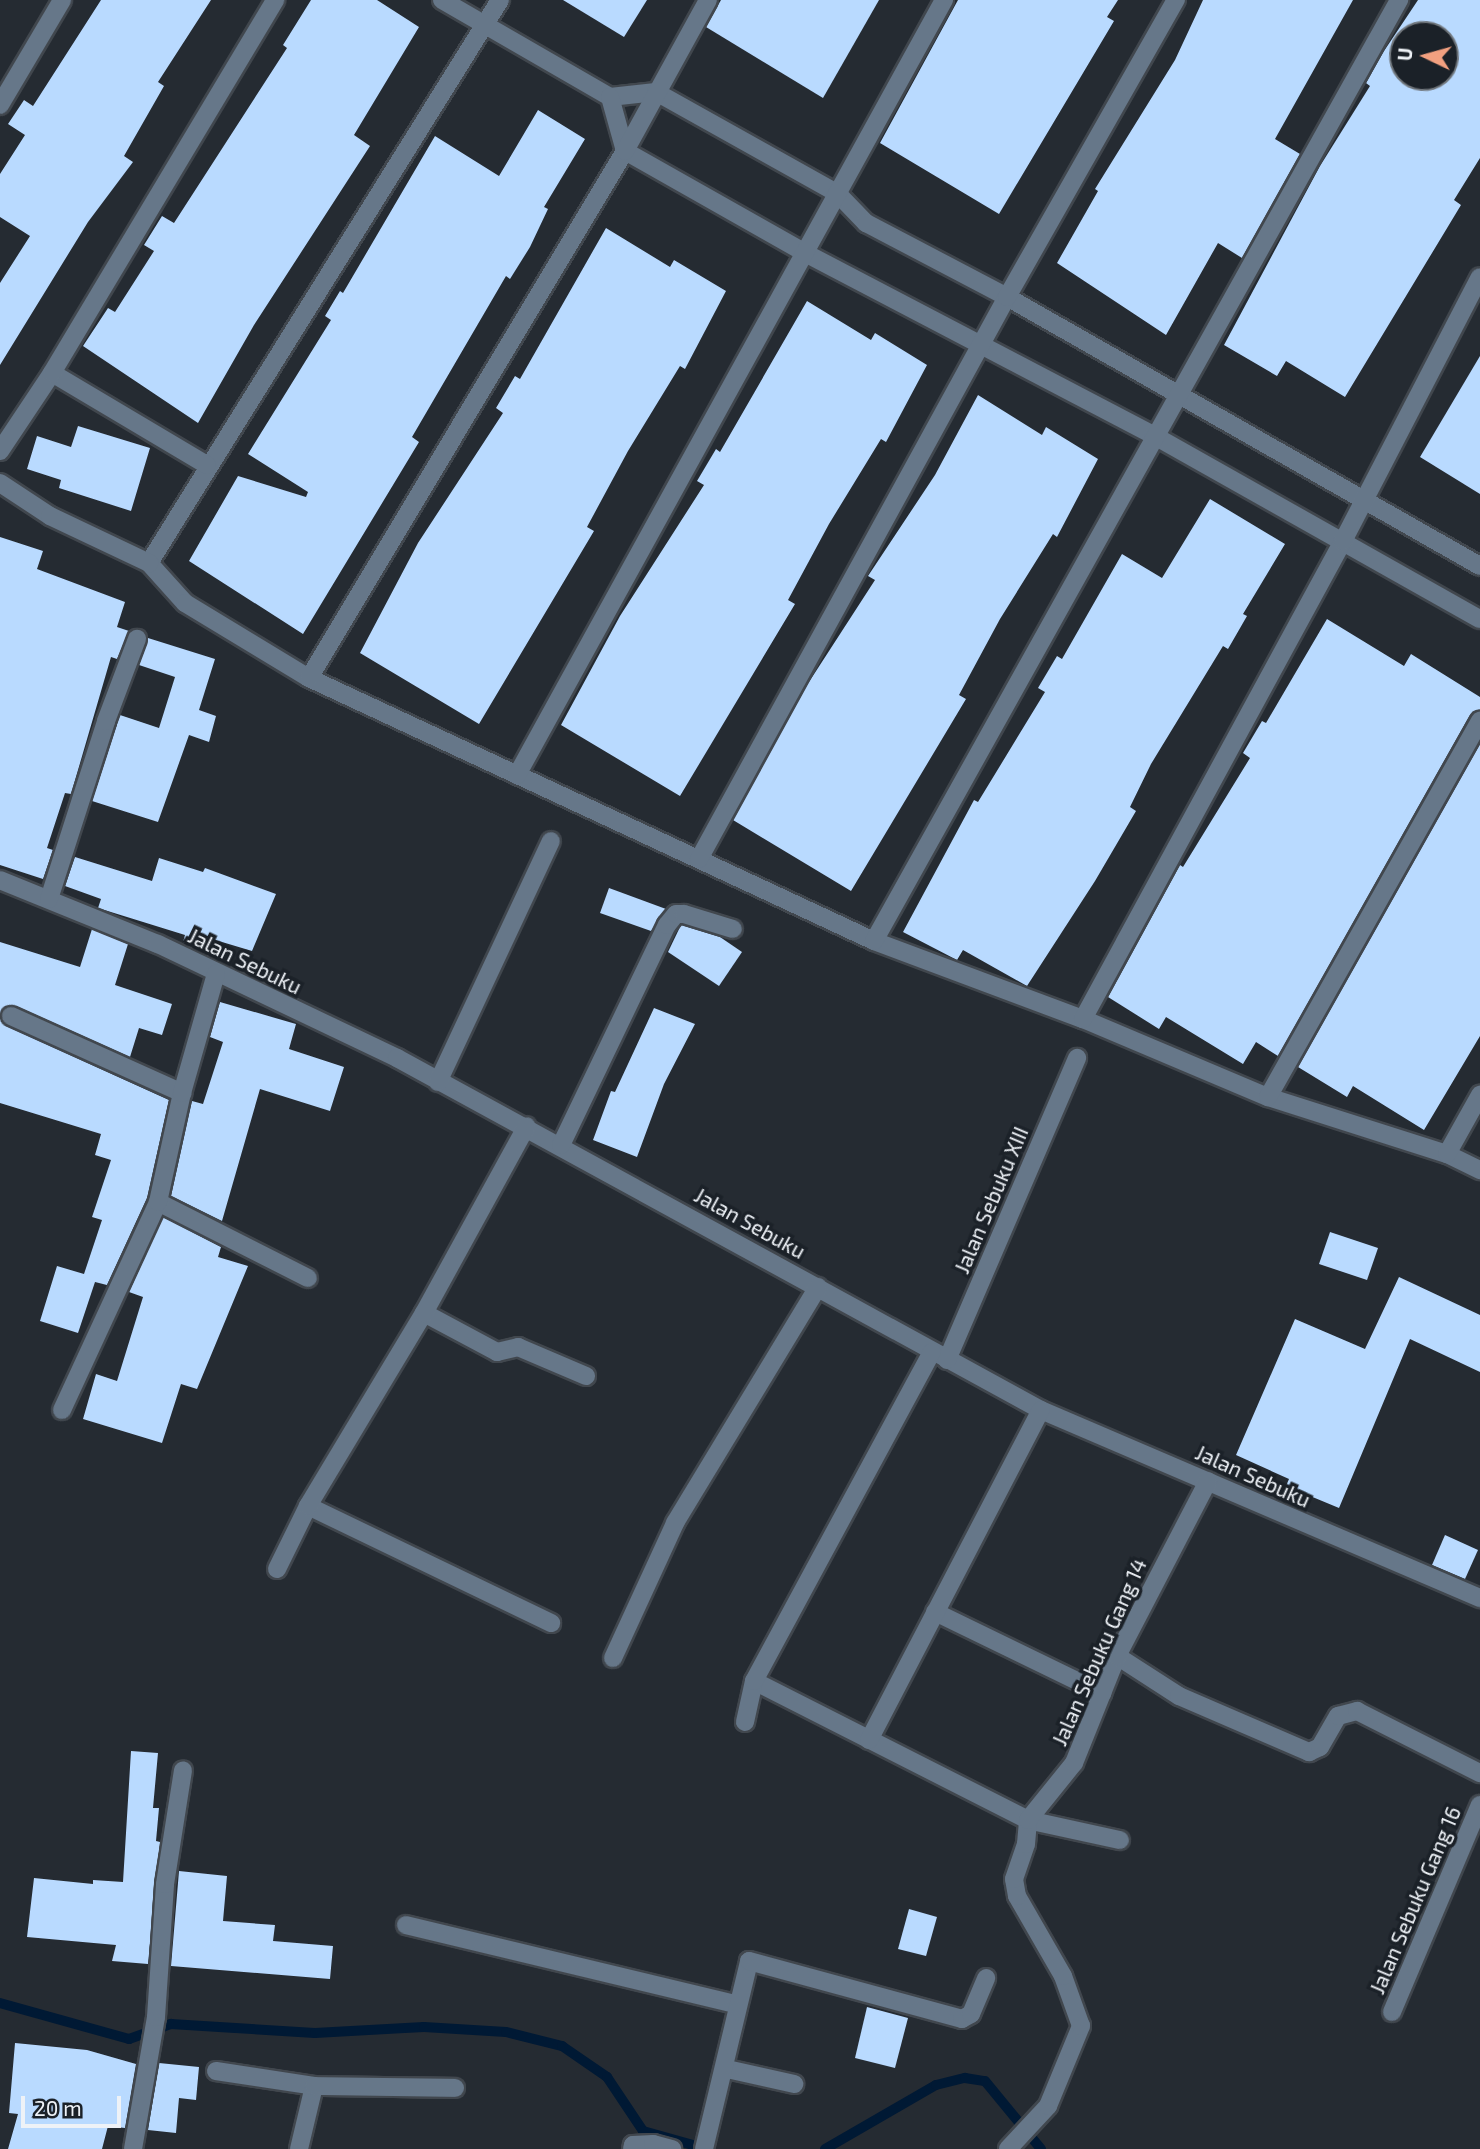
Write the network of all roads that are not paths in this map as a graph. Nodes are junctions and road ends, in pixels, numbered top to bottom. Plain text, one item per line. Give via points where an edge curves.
1 (62, 0) edge
2 (275, 0) edge
3 (442, 0) edge
4 (500, 0) edge
5 (708, 0) edge
6 (944, 0) edge
7 (1176, 0) edge
8 (1399, 0) edge
9 (486, 24) junction
10 (656, 92) junction
11 (610, 97) junction
12 (0, 105) edge
13 (625, 151) junction
14 (837, 193) junction
15 (805, 253) junction
16 (1480, 277) edge
17 (1007, 297) junction
18 (982, 347) junction
19 (52, 373) junction
20 (1176, 395) junction
21 (1153, 435) junction
22 (0, 451) edge
23 (207, 466) junction
24 (0, 483) edge
25 (1361, 501) junction
26 (1343, 541) junction
27 (149, 563) junction
28 (1480, 566) edge
29 (1480, 619) edge
30 (137, 639) dead end
31 (309, 678) junction
32 (1480, 721) edge
33 (517, 775) junction
34 (551, 841) dead end
35 (699, 859) junction
36 (0, 880) edge
37 (49, 899) junction
38 (733, 929) dead end
39 (874, 941) junction
40 (216, 974) junction
41 (11, 1016) dead end
42 (1083, 1019) junction
43 (1077, 1058) dead end
44 (438, 1082) junction
45 (182, 1093) junction
46 (1480, 1095) edge
47 (1268, 1097) junction
48 (527, 1126) junction
49 (561, 1144) junction
50 (1447, 1154) junction
51 (1480, 1170) edge
52 (158, 1202) junction
53 (308, 1278) dead end
54 (818, 1287) junction
55 (424, 1313) junction
56 (939, 1356) junction
57 (586, 1376) dead end
58 (62, 1410) dead end
59 (1041, 1410) junction
60 (1208, 1481) junction
61 (308, 1506) junction
62 (277, 1569) dead end
63 (1479, 1595) edge
64 (935, 1612) junction
65 (551, 1623) dead end
66 (1117, 1656) junction
67 (612, 1658) dead end
68 (754, 1681) junction
69 (1102, 1693) junction
70 (745, 1723) dead end
71 (869, 1741) junction
72 (183, 1769) dead end
73 (1480, 1773) edge
74 (1480, 1805) edge
75 (1028, 1820) junction
76 (1120, 1840) dead end
77 (406, 1925) dead end
78 (986, 1978) dead end
79 (736, 2004) junction
80 (1392, 2012) dead end
81 (727, 2069) junction
82 (216, 2071) dead end
83 (794, 2084) dead end
84 (314, 2085) junction
85 (455, 2088) dead end
86 (1011, 2147) edge
87 (133, 2149) edge
88 (299, 2149) edge
89 (632, 2149) edge
90 (672, 2149) edge
91 (704, 2149) edge

1 - 12 street
2 - 19 street
3 - 9 street
4 - 9 street
5 - 10 street
6 - 14 street
7 - 17 street
8 - 20 street
9 - 11 street
9 - 23 street
10 - 11 street
10 - 13 street
10 - 14 street
11 - 13 street
13 - 15 street
13 - 31 street
14 - 15 street
14 - 17 street via 866,223
15 - 18 street
15 - 33 street
16 - 25 street
17 - 18 street
17 - 20 street
18 - 21 street
18 - 35 street
19 - 22 street
19 - 23 street
20 - 21 street
20 - 25 street
21 - 26 street
21 - 39 street
23 - 27 street
24 - 27 street via 50,516
25 - 26 street
25 - 28 street
26 - 29 street
26 - 42 street
27 - 31 street via 185,603
30 - 37 street
31 - 33 street
32 - 47 street
33 - 35 street
34 - 44 street
35 - 39 street
36 - 37 street, Jalan Sebuku
37 - 40 street, Jalan Sebuku via 158,944
38 - 49 street via 684,914 676,914 667,925
39 - 42 street
40 - 44 street, Jalan Sebuku via 397,1058
40 - 45 street
41 - 45 street
42 - 47 street
43 - 56 street, Jalan Sebuku XIII
44 - 48 street, Jalan Sebuku
45 - 52 street
46 - 50 street
47 - 50 street
48 - 49 street, Jalan Sebuku
48 - 55 street
49 - 54 street, Jalan Sebuku
50 - 51 street
52 - 53 street
52 - 58 street
54 - 56 street, Jalan Sebuku
54 - 67 street via 675,1523
55 - 57 street via 497,1352 518,1347
55 - 61 street
56 - 59 street, Jalan Sebuku
56 - 68 street, Jalan Sebuku XIII
59 - 60 street, Jalan Sebuku
59 - 64 street
60 - 63 street, Jalan Sebuku
60 - 66 street, Jalan Sebuku Gang 14
61 - 62 street
61 - 65 street
64 - 69 street
64 - 71 street
66 - 69 street, Jalan Sebuku Gang 14
66 - 73 street via 1180,1696 1309,1752 1320,1748 1338,1716 1357,1711
68 - 70 street, Jalan Sebuku XIII
68 - 71 street
69 - 75 street, Jalan Sebuku Gang 14 via 1074,1763
71 - 75 street
72 - 87 street via 165,1884 156,2017
74 - 80 street, Jalan Sebuku Gang 16
75 - 76 street
75 - 86 street, Jalan Sebuku Gang 14 via 1026,1844 1014,1879 1017,1896 1063,1976 1081,2020 1048,2106
77 - 79 street
78 - 79 street via 971,2014 962,2019 754,1960 745,1964
79 - 81 street
81 - 83 street
81 - 91 street
82 - 84 street
84 - 85 street
84 - 88 street
89 - 90 street via 633,2145 653,2144

